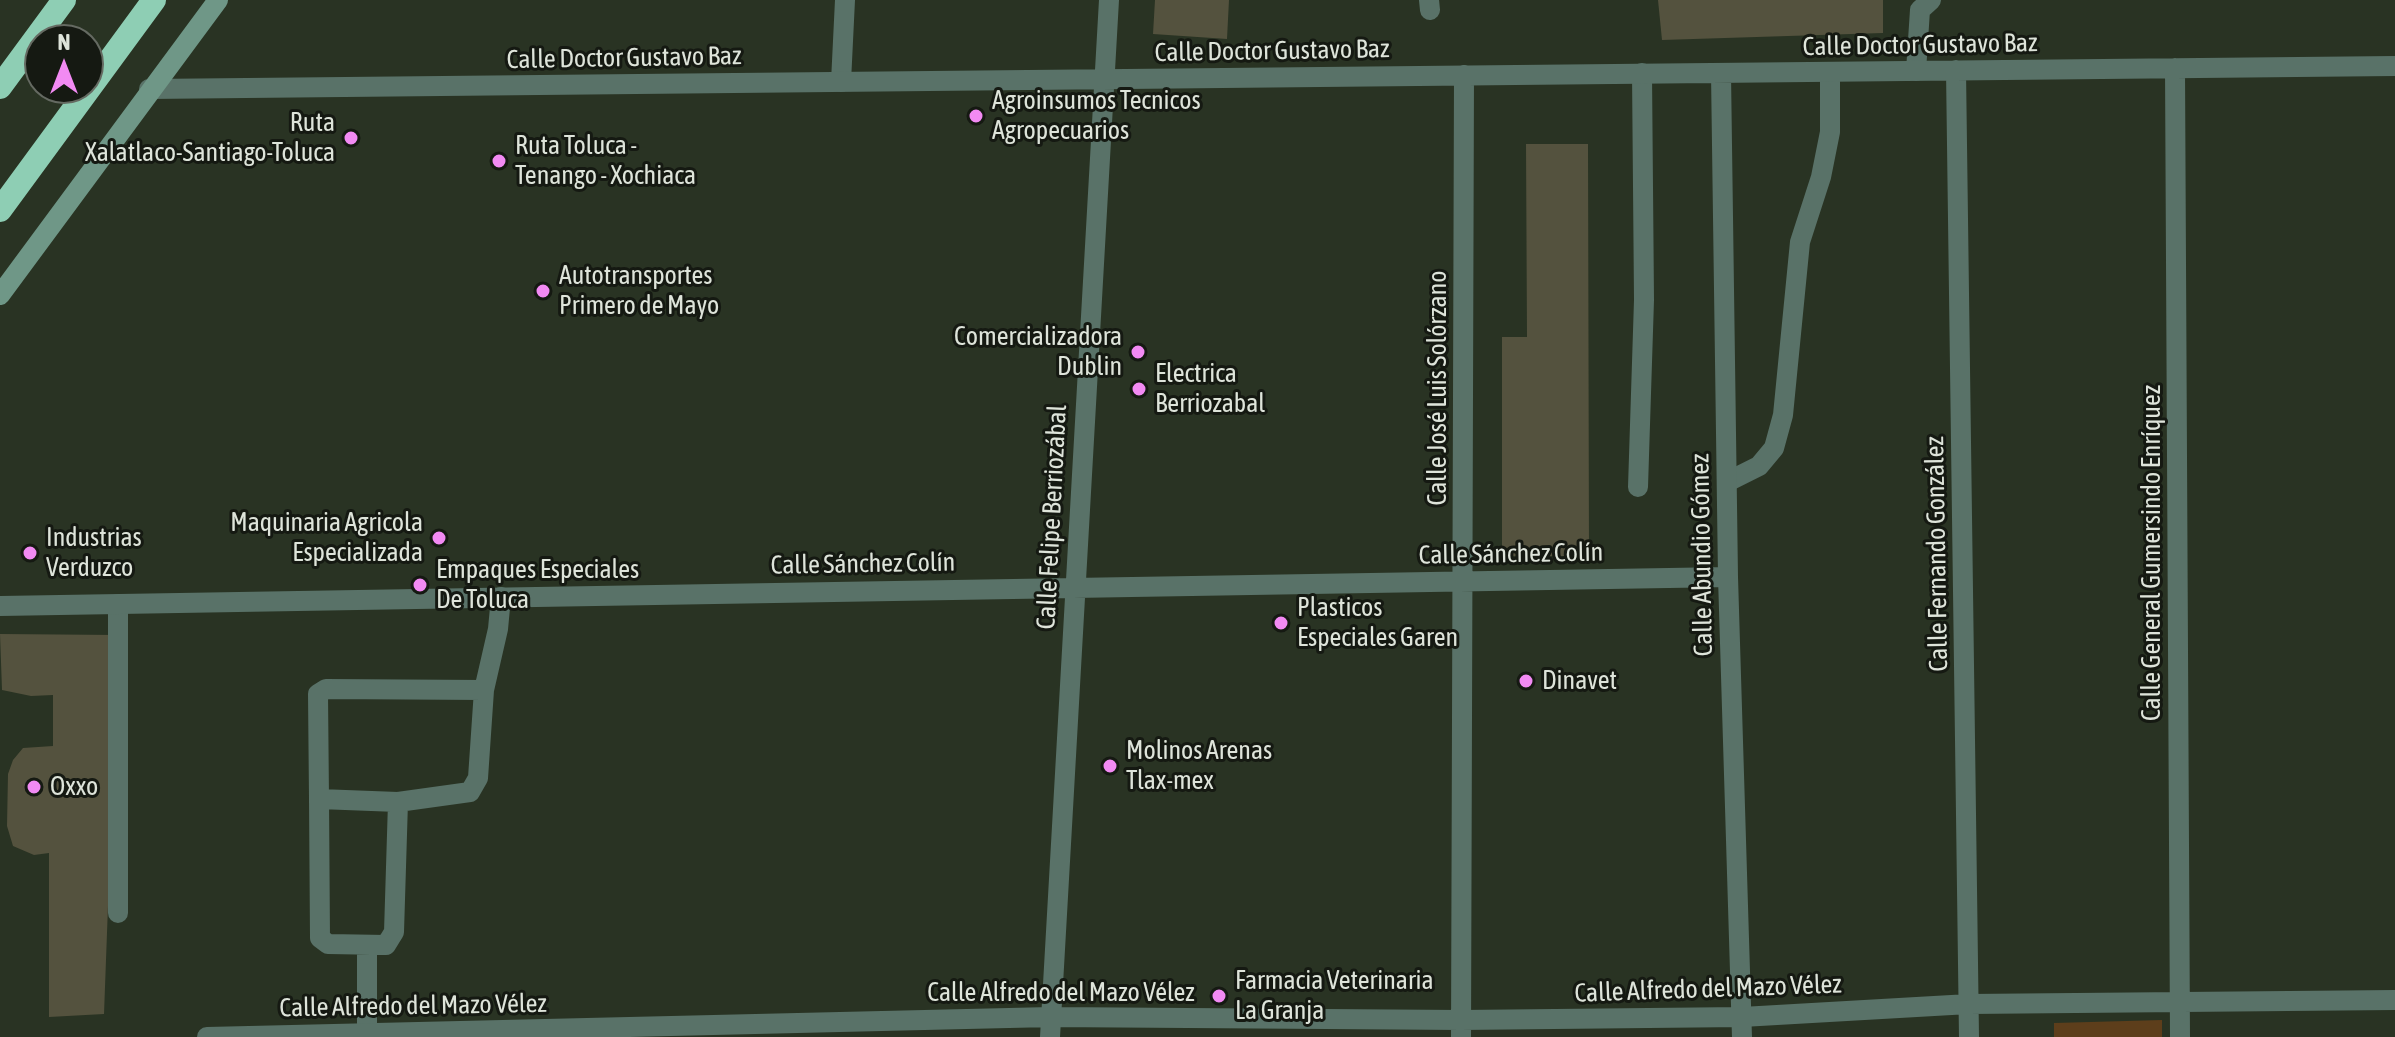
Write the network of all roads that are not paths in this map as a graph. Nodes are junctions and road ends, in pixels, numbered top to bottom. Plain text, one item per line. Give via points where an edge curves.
1 (64, 0) edge
2 (154, 0) edge
3 (218, 0) edge
4 (845, 0) edge
5 (1109, 0) edge
6 (1931, 0) edge
7 (2395, 66) edge
8 (2175, 68) junction
9 (1956, 70) junction
10 (1916, 71) junction
11 (1830, 72) junction
12 (1642, 73) junction
13 (1721, 73) junction
14 (1464, 75) junction
15 (1104, 79) junction
16 (841, 82) junction
17 (0, 87) edge
18 (149, 89) junction
19 (0, 210) edge
20 (0, 295) edge
21 (1727, 482) junction
22 (1638, 487) dead end
23 (1728, 577) junction
24 (1465, 581) junction
25 (1074, 586) junction
26 (501, 597) junction
27 (118, 604) junction
28 (0, 606) edge
29 (484, 690) junction
30 (319, 799) junction
31 (398, 802) junction
32 (118, 913) dead end
33 (367, 946) junction
34 (2181, 1000) junction
35 (2395, 1000) edge
36 (1969, 1004) junction
37 (1050, 1027) edge
38 (1742, 1027) edge
39 (1461, 1029) edge
40 (367, 1035) edge
41 (207, 1037) edge
42 (1969, 1037) edge
43 (2180, 1037) edge

1 - 17 highway
2 - 19 highway
3 - 18 main road
4 - 16 street
5 - 15 street, Calle Felipe Berriozábal
6 - 10 street via 1920,10
7 - 8 street, Calle Doctor Gustavo Baz
8 - 9 street, Calle Doctor Gustavo Baz
8 - 34 street, Calle General Gumersindo Enríquez
9 - 10 street, Calle Doctor Gustavo Baz
9 - 36 street, Calle Fernando González
10 - 11 street, Calle Doctor Gustavo Baz
11 - 13 street, Calle Doctor Gustavo Baz
11 - 21 street via 1830,132 1800,242 1783,415 1774,448 1759,466
12 - 13 street, Calle Doctor Gustavo Baz
12 - 14 street, Calle Doctor Gustavo Baz
12 - 22 street via 1644,300
13 - 21 street, Calle Abundio Gómez
14 - 15 street, Calle Doctor Gustavo Baz
14 - 24 street, Calle José Luis Solórzano
15 - 16 street, Calle Doctor Gustavo Baz
15 - 25 street, Calle Felipe Berriozábal
16 - 18 street, Calle Doctor Gustavo Baz
18 - 20 main road
21 - 23 street, Calle Abundio Gómez
23 - 24 street, Calle Sánchez Colín
23 - 38 street, Calle Abundio Gómez
24 - 25 street, Calle Sánchez Colín
24 - 39 street, Calle José Luis Solórzano
25 - 26 street, Calle Sánchez Colín
25 - 37 street, Calle Felipe Berriozábal
26 - 27 street, Calle Sánchez Colín
26 - 29 street
27 - 28 street, Calle Sánchez Colín
27 - 32 street
29 - 30 street via 326,689 318,694
29 - 31 street via 478,778 470,792
30 - 31 street
30 - 33 street via 320,938 328,944
31 - 33 street via 392,939 386,945
33 - 40 street
34 - 35 street, Calle Alfredo del Mazo Vélez
34 - 36 street, Calle Alfredo del Mazo Vélez
34 - 43 street, Calle General Gumersindo Enríquez
36 - 38 street, Calle Alfredo del Mazo Vélez
36 - 42 street, Calle Fernando González
37 - 39 street, Calle Alfredo del Mazo Vélez
37 - 40 street, Calle Alfredo del Mazo Vélez
38 - 39 street, Calle Alfredo del Mazo Vélez
40 - 41 street, Calle Alfredo del Mazo Vélez

